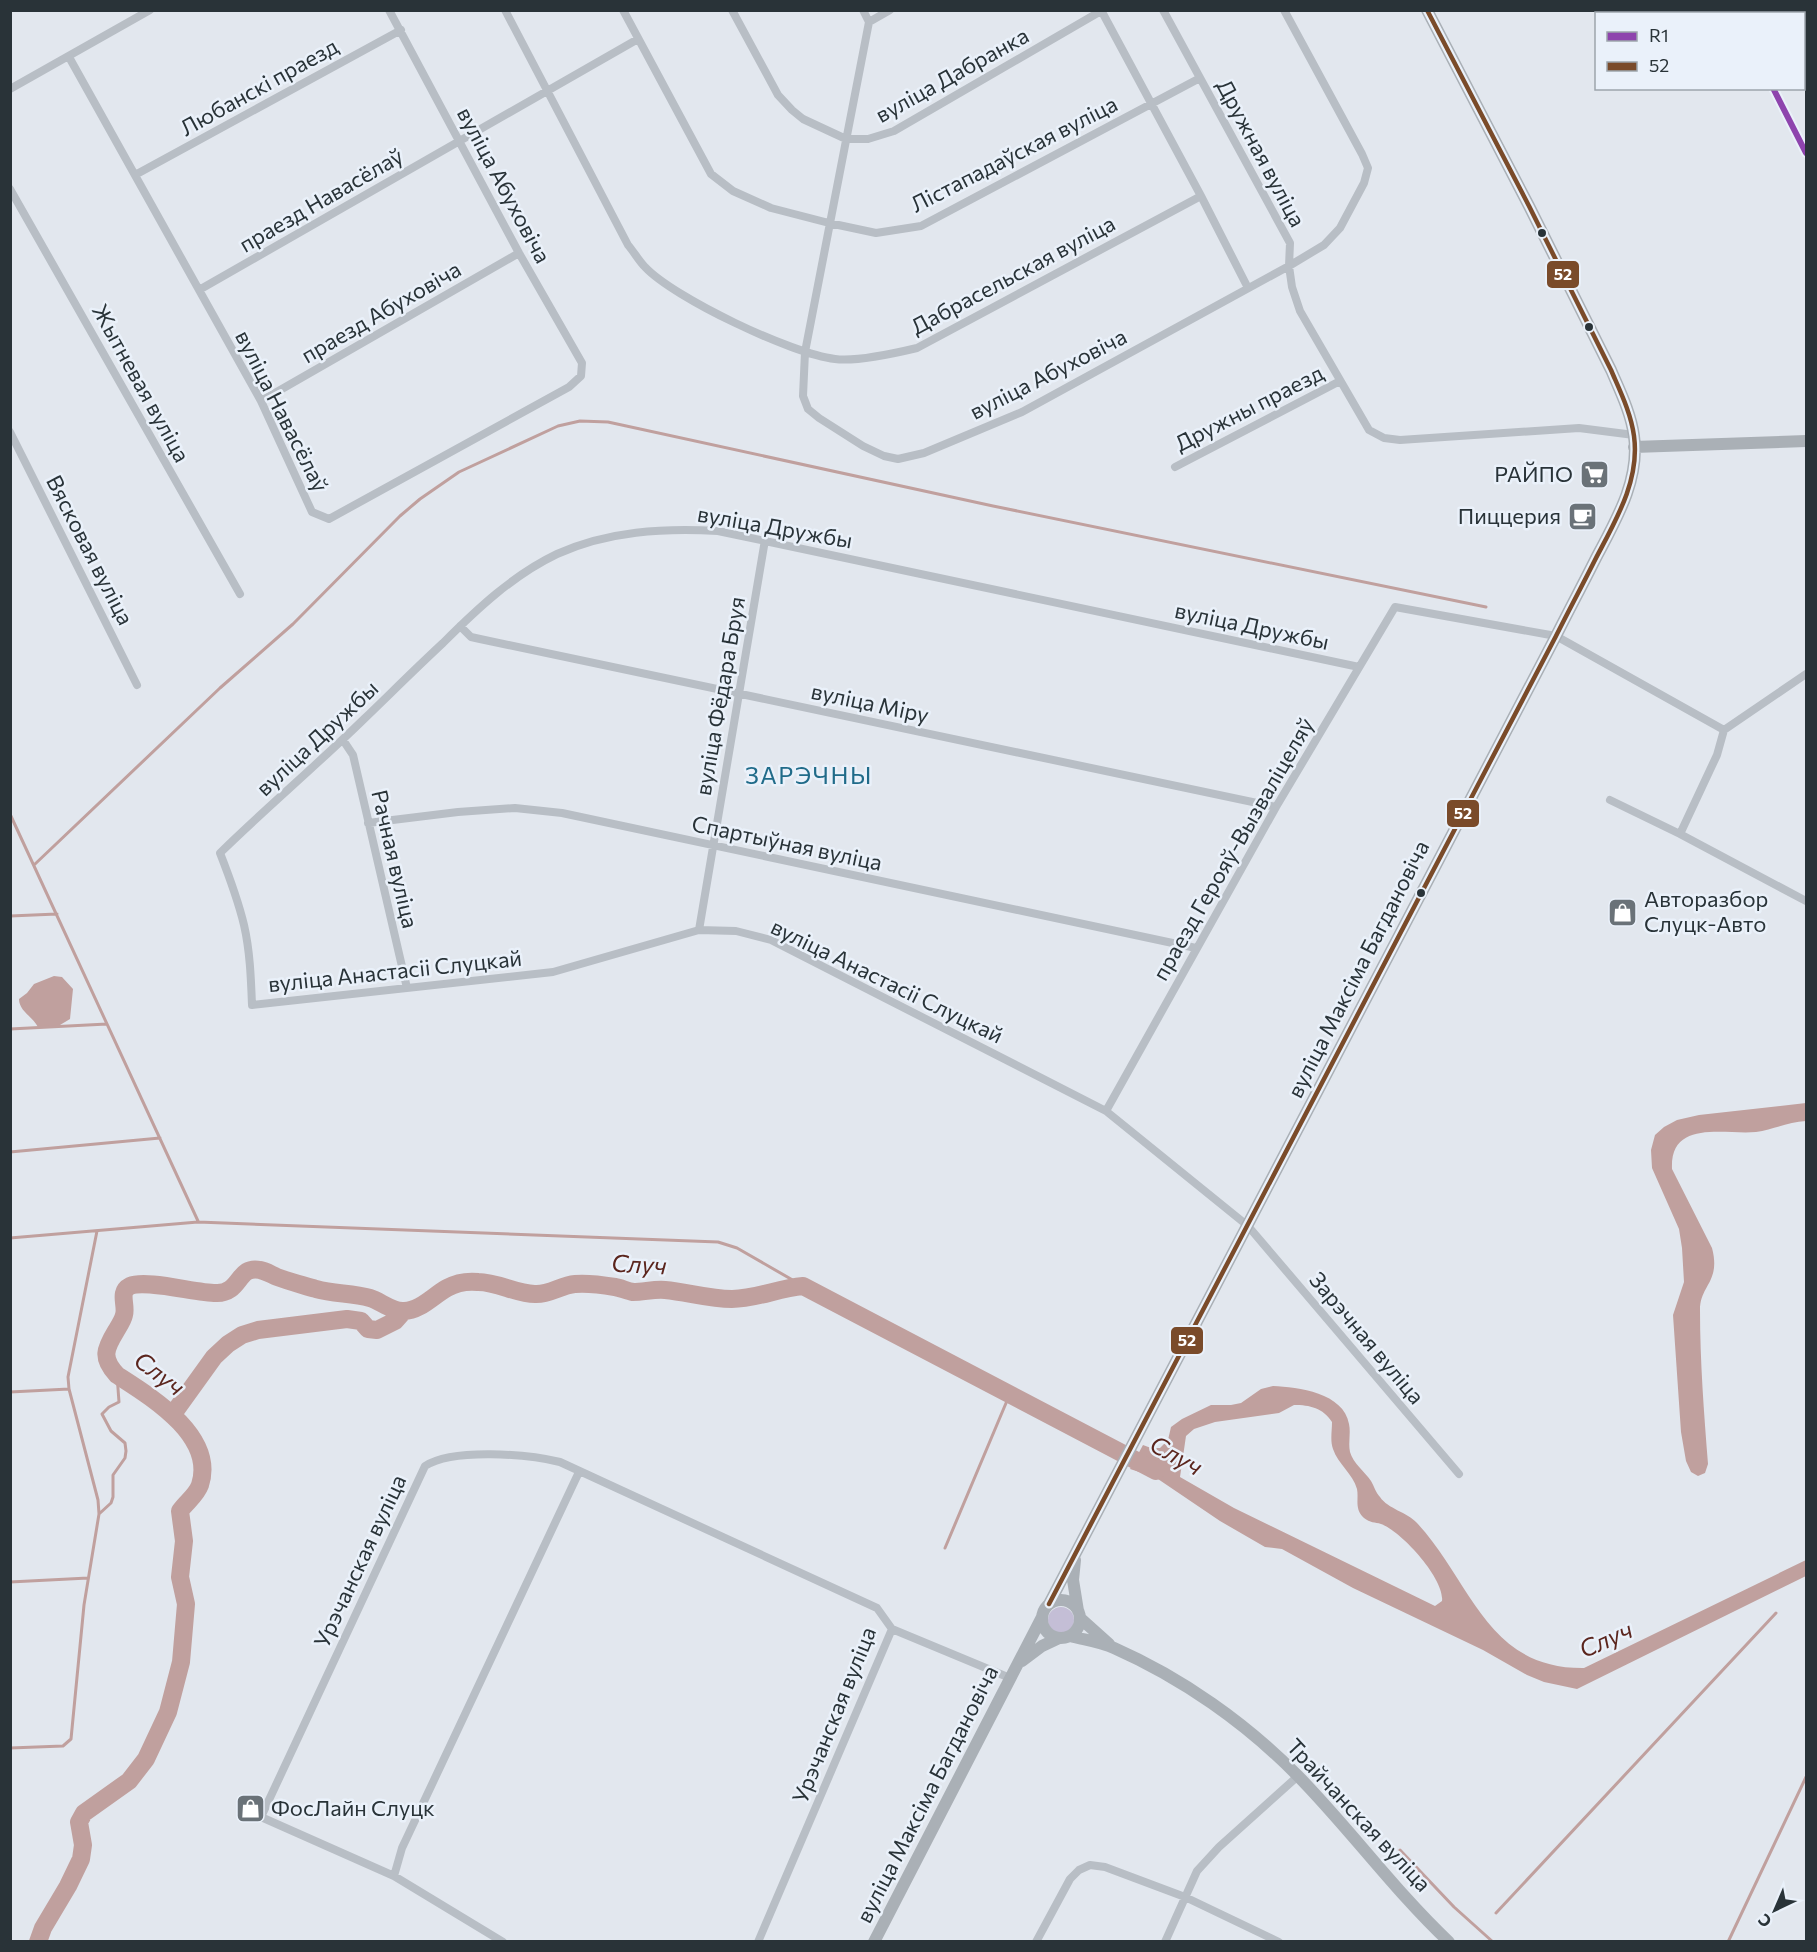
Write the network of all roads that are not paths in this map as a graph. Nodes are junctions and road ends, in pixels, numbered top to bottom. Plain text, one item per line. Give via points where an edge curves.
1 (150, 10) edge
2 (389, 10) edge
3 (505, 10) edge
4 (622, 10) edge
5 (732, 10) edge
6 (864, 10) edge
7 (890, 10) edge
8 (1163, 10) edge
9 (1284, 10) edge
10 (1427, 10) edge
11 (1101, 11) edge
12 (869, 22) junction
13 (401, 30) junction
14 (638, 39) junction
15 (69, 57) junction
16 (1200, 78) junction
17 (10, 88) edge
18 (547, 90) junction
19 (1152, 104) junction
20 (846, 139) junction
21 (460, 141) junction
22 (135, 175) junction
23 (10, 189) edge
24 (1201, 195) junction
25 (829, 223) junction
26 (519, 253) junction
27 (1289, 266) junction
28 (1248, 288) junction
29 (199, 290) junction
30 (805, 352) junction
31 (581, 376) joint
32 (1340, 381) junction
33 (261, 401) junction
34 (10, 432) edge
35 (1634, 441) junction
36 (1806, 441) edge
37 (1175, 468) dead end
38 (765, 540) junction
39 (240, 594) dead end
40 (460, 626) junction
41 (1556, 636) junction
42 (1359, 667) junction
43 (1806, 674) edge
44 (137, 685) dead end
45 (739, 694) junction
46 (1724, 730) junction
47 (343, 740) junction
48 (1610, 800) dead end
49 (1276, 807) junction
50 (368, 823) junction
51 (1680, 834) junction
52 (713, 846) junction
53 (1806, 901) edge
54 (699, 930) junction
55 (1196, 948) junction
56 (407, 988) junction
57 (252, 1005) joint
58 (1106, 1111) junction
59 (1248, 1226) junction
60 (579, 1472) junction
61 (1459, 1474) dead end
62 (1076, 1551) junction
63 (1049, 1604) junction
64 (1079, 1615) junction
65 (1042, 1617) junction
66 (892, 1629) junction
67 (1064, 1637) junction
68 (1112, 1647) junction
69 (1017, 1666) junction
70 (1010, 1678) junction
71 (1298, 1776) junction
72 (394, 1876) junction
73 (1185, 1897) junction
74 (503, 1941) edge
75 (758, 1941) edge
76 (874, 1941) edge
77 (1036, 1941) edge
78 (1165, 1941) edge
79 (1280, 1941) edge
80 (1449, 1941) edge

1 - 15 street
2 - 13 street, вуліца Абуховіча
3 - 18 street, Дабрасельская вуліца
4 - 14 street, Лістападаўская вуліца
5 - 20 street, вуліца Дабранка via 778,95 803,119
6 - 12 street
7 - 12 street
8 - 16 street, Дружная вуліца
9 - 27 street, вуліца Абуховіча via 1368,168 1340,228 1323,245
10 - 35 main road, вуліца Максіма Багдановіча via 1611,370 1623,397
11 - 19 street
11 - 20 street, вуліца Дабранка via 894,131 868,139
12 - 20 street, вуліца Абуховіча
13 - 21 street, вуліца Абуховіча
13 - 22 street, Любанскі праезд
14 - 18 street, праезд Навасёлаў
14 - 25 street, Лістападаўская вуліца via 711,174 734,191 771,208
15 - 17 street
15 - 22 street, вуліца Навасёлаў
16 - 19 street, Лістападаўская вуліца
16 - 27 street, Дружная вуліца via 1290,243
18 - 21 street, праезд Навасёлаў
18 - 30 street, Дабрасельская вуліца via 628,245 645,268 669,287 728,319
19 - 24 street
19 - 25 street, Лістападаўская вуліца via 921,226 876,233
20 - 25 street, вуліца Абуховіча
21 - 26 street, вуліца Абуховіча
21 - 29 street, праезд Навасёлаў
22 - 29 street, вуліца Навасёлаў
23 - 39 street, Жытневая вуліца
24 - 28 street
24 - 30 street, Дабрасельская вуліца via 917,348 837,360
25 - 30 street, вуліца Абуховіча
26 - 31 street, вуліца Абуховіча via 582,363
26 - 33 street, праезд Абуховіча
27 - 28 street, вуліца Абуховіча
27 - 32 street, Дружная вуліца via 1300,311
28 - 30 street, вуліца Абуховіча via 1022,412 924,453 898,459 863,447 808,409 802,396
29 - 33 street, вуліца Навасёлаў
31 - 33 street, вуліца Навасёлаў via 558,393 328,519 312,512
32 - 35 street, Дружная вуліца via 1369,430 1384,438 1579,428
32 - 37 street, Дружны праезд
34 - 44 street, Вясковая вуліца
35 - 36 main road
35 - 41 main road, вуліца Максіма Багдановіча via 1631,479 1621,508
38 - 40 street, вуліца Дружбы via 718,531 678,529 594,541 557,554 522,574
38 - 42 street, вуліца Дружбы
38 - 45 street, вуліца Фёдара Бруя
40 - 45 street, вуліца Міру via 471,637
40 - 47 street, вуліца Дружбы
41 - 42 street, праезд Герояў-Вызваліцеляў via 1395,607
41 - 46 street
41 - 59 main road, вуліца Максіма Багдановіча
42 - 49 street, праезд Герояў-Вызваліцеляў
43 - 46 street
45 - 49 street, вуліца Міру
45 - 52 street, вуліца Фёдара Бруя
46 - 51 street via 1717,755
47 - 50 street, Рачная вуліца via 353,755
47 - 57 street, вуліца Дружбы via 220,853 245,927
48 - 51 street
49 - 55 street, праезд Герояў-Вызваліцеляў
50 - 52 street, Спартыўная вуліца via 515,808 562,813
50 - 56 street, Рачная вуліца
51 - 53 street
52 - 54 street, вуліца Фёдара Бруя
52 - 55 street, Спартыўная вуліца
54 - 56 street, вуліца Анастасіі Слуцкай via 553,972
54 - 58 street, вуліца Анастасіі Слуцкай via 736,931 771,940
55 - 58 street, праезд Герояў-Вызваліцеляў
56 - 57 street, вуліца Анастасіі Слуцкай
58 - 59 street, вуліца Анастасіі Слуцкай
59 - 61 street, Зарэчная вуліца
59 - 62 main road, вуліца Максіма Багдановіча
60 - 66 street, Урэчанская вуліца via 877,1608
60 - 72 street via 402,1848
60 - 72 street, Урэчанская вуліца via 537,1456 465,1455 444,1457 425,1466 261,1817
62 - 63 main road, вуліца Максіма Багдановіча
62 - 64 main road, вуліца Максіма Багдановіча via 1073,1580
63 - 64 main road via 1066,1601
63 - 65 main road
64 - 67 main road via 1077,1630
64 - 68 main road, Трайчанская вуліца
65 - 67 main road via 1046,1631
65 - 69 main road, вуліца Максіма Багдановіча
66 - 70 street
66 - 75 street, Урэчанская вуліца
67 - 68 main road, Трайчанская вуліца
67 - 69 main road, вуліца Максіма Багдановіча via 1035,1650
68 - 71 main road, Трайчанская вуліца via 1147,1664 1230,1717
69 - 70 main road, вуліца Максіма Багдановіча
70 - 76 main road, вуліца Максіма Багдановіча
71 - 73 street via 1206,1861
71 - 80 main road, Трайчанская вуліца
72 - 74 street
73 - 77 street via 1090,1865 1070,1880
73 - 78 street
73 - 79 street

